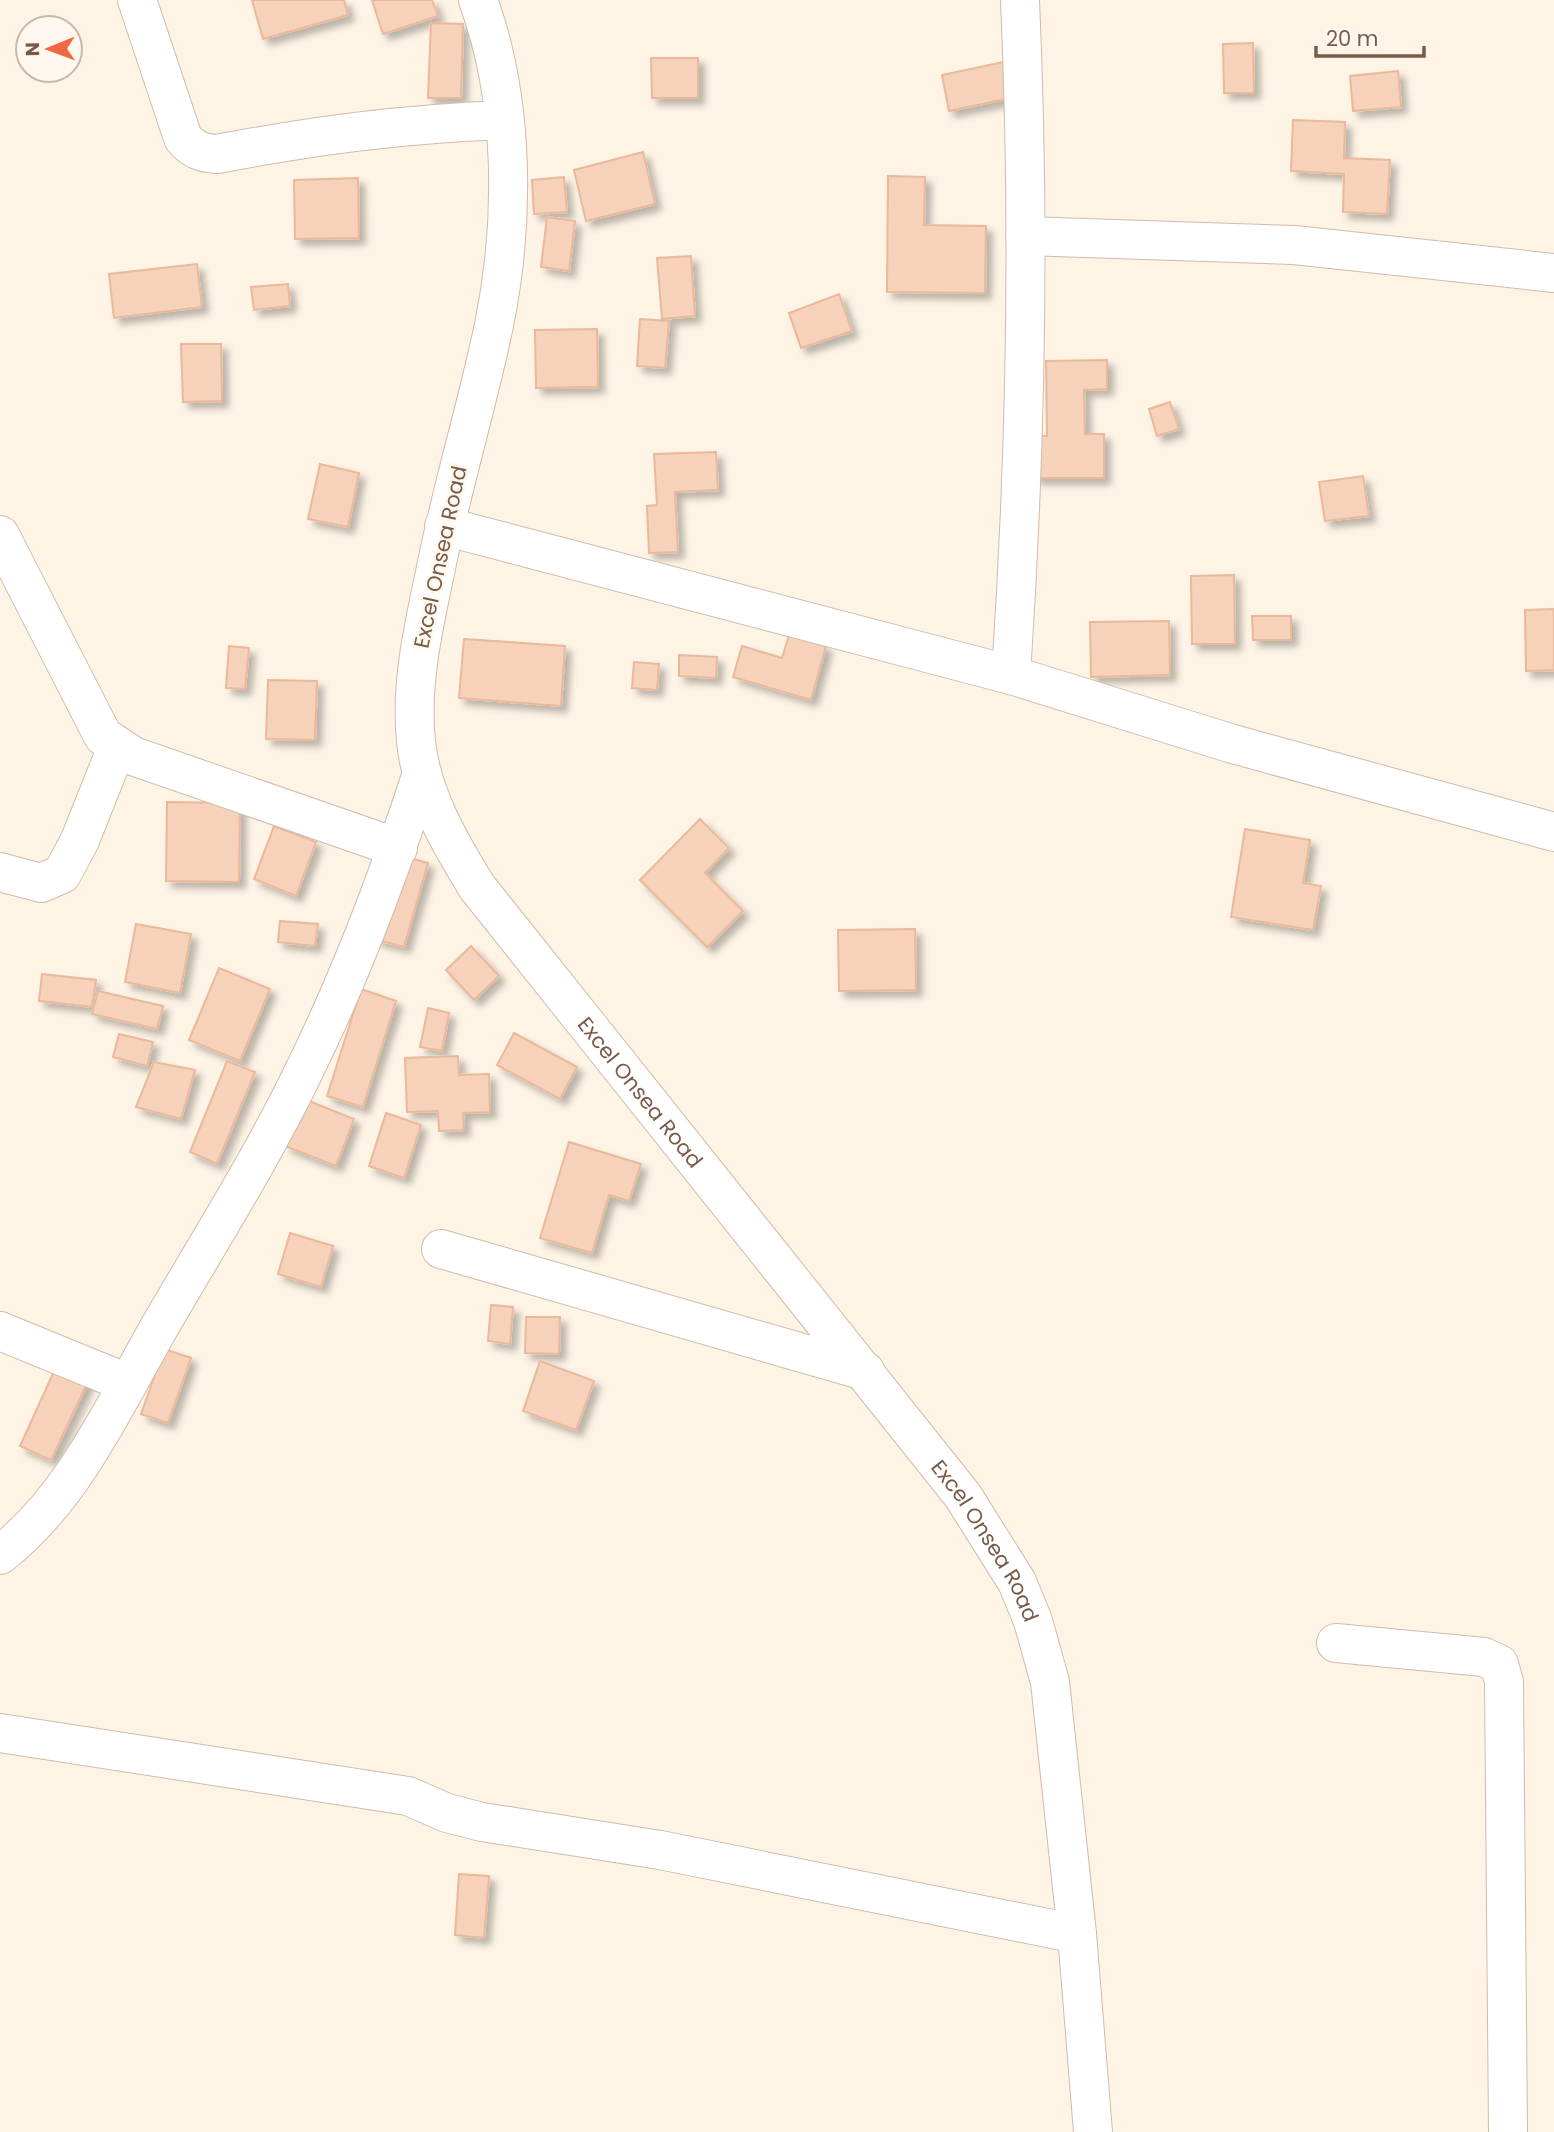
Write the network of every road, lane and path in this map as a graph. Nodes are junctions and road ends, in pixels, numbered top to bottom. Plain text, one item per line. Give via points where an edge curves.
1 (137, 0) edge
2 (478, 0) edge
3 (1020, 0) edge
4 (504, 120) junction
5 (1025, 236) junction
6 (1554, 273) edge
7 (444, 526) junction
8 (0, 535) edge
9 (1011, 675) junction
10 (117, 747) junction
11 (422, 773) junction
12 (1554, 832) edge
13 (398, 848) junction
14 (0, 872) edge
15 (441, 1249) dead end
16 (0, 1331) edge
17 (865, 1371) junction
18 (127, 1383) junction
19 (0, 1555) edge
20 (1336, 1643) dead end
21 (0, 1732) edge
22 (1077, 1934) junction
23 (1093, 2132) edge
24 (1508, 2132) edge

1 - 4 street via 183,138 204,153 400,124
2 - 4 street, Excel Onsea Road
3 - 5 street
4 - 7 street, Excel Onsea Road via 505,254 494,325
5 - 6 street via 1294,245
5 - 9 street via 1021,484
7 - 9 street
7 - 11 street, Excel Onsea Road via 414,697
8 - 10 street via 90,716
9 - 12 street via 1233,744
10 - 13 street via 251,799
10 - 14 street via 62,874 41,883
11 - 13 street
11 - 17 street, Excel Onsea Road via 450,844 477,887
13 - 18 street via 343,990 302,1076
15 - 17 street
16 - 18 street
17 - 22 street, Excel Onsea Road via 997,1546 1033,1621 1050,1682
18 - 19 street via 73,1477 19,1540
20 - 24 street via 1484,1657 1499,1664 1504,1682
21 - 22 street via 408,1796 482,1822 660,1850
22 - 23 street, Excel Onsea Road

